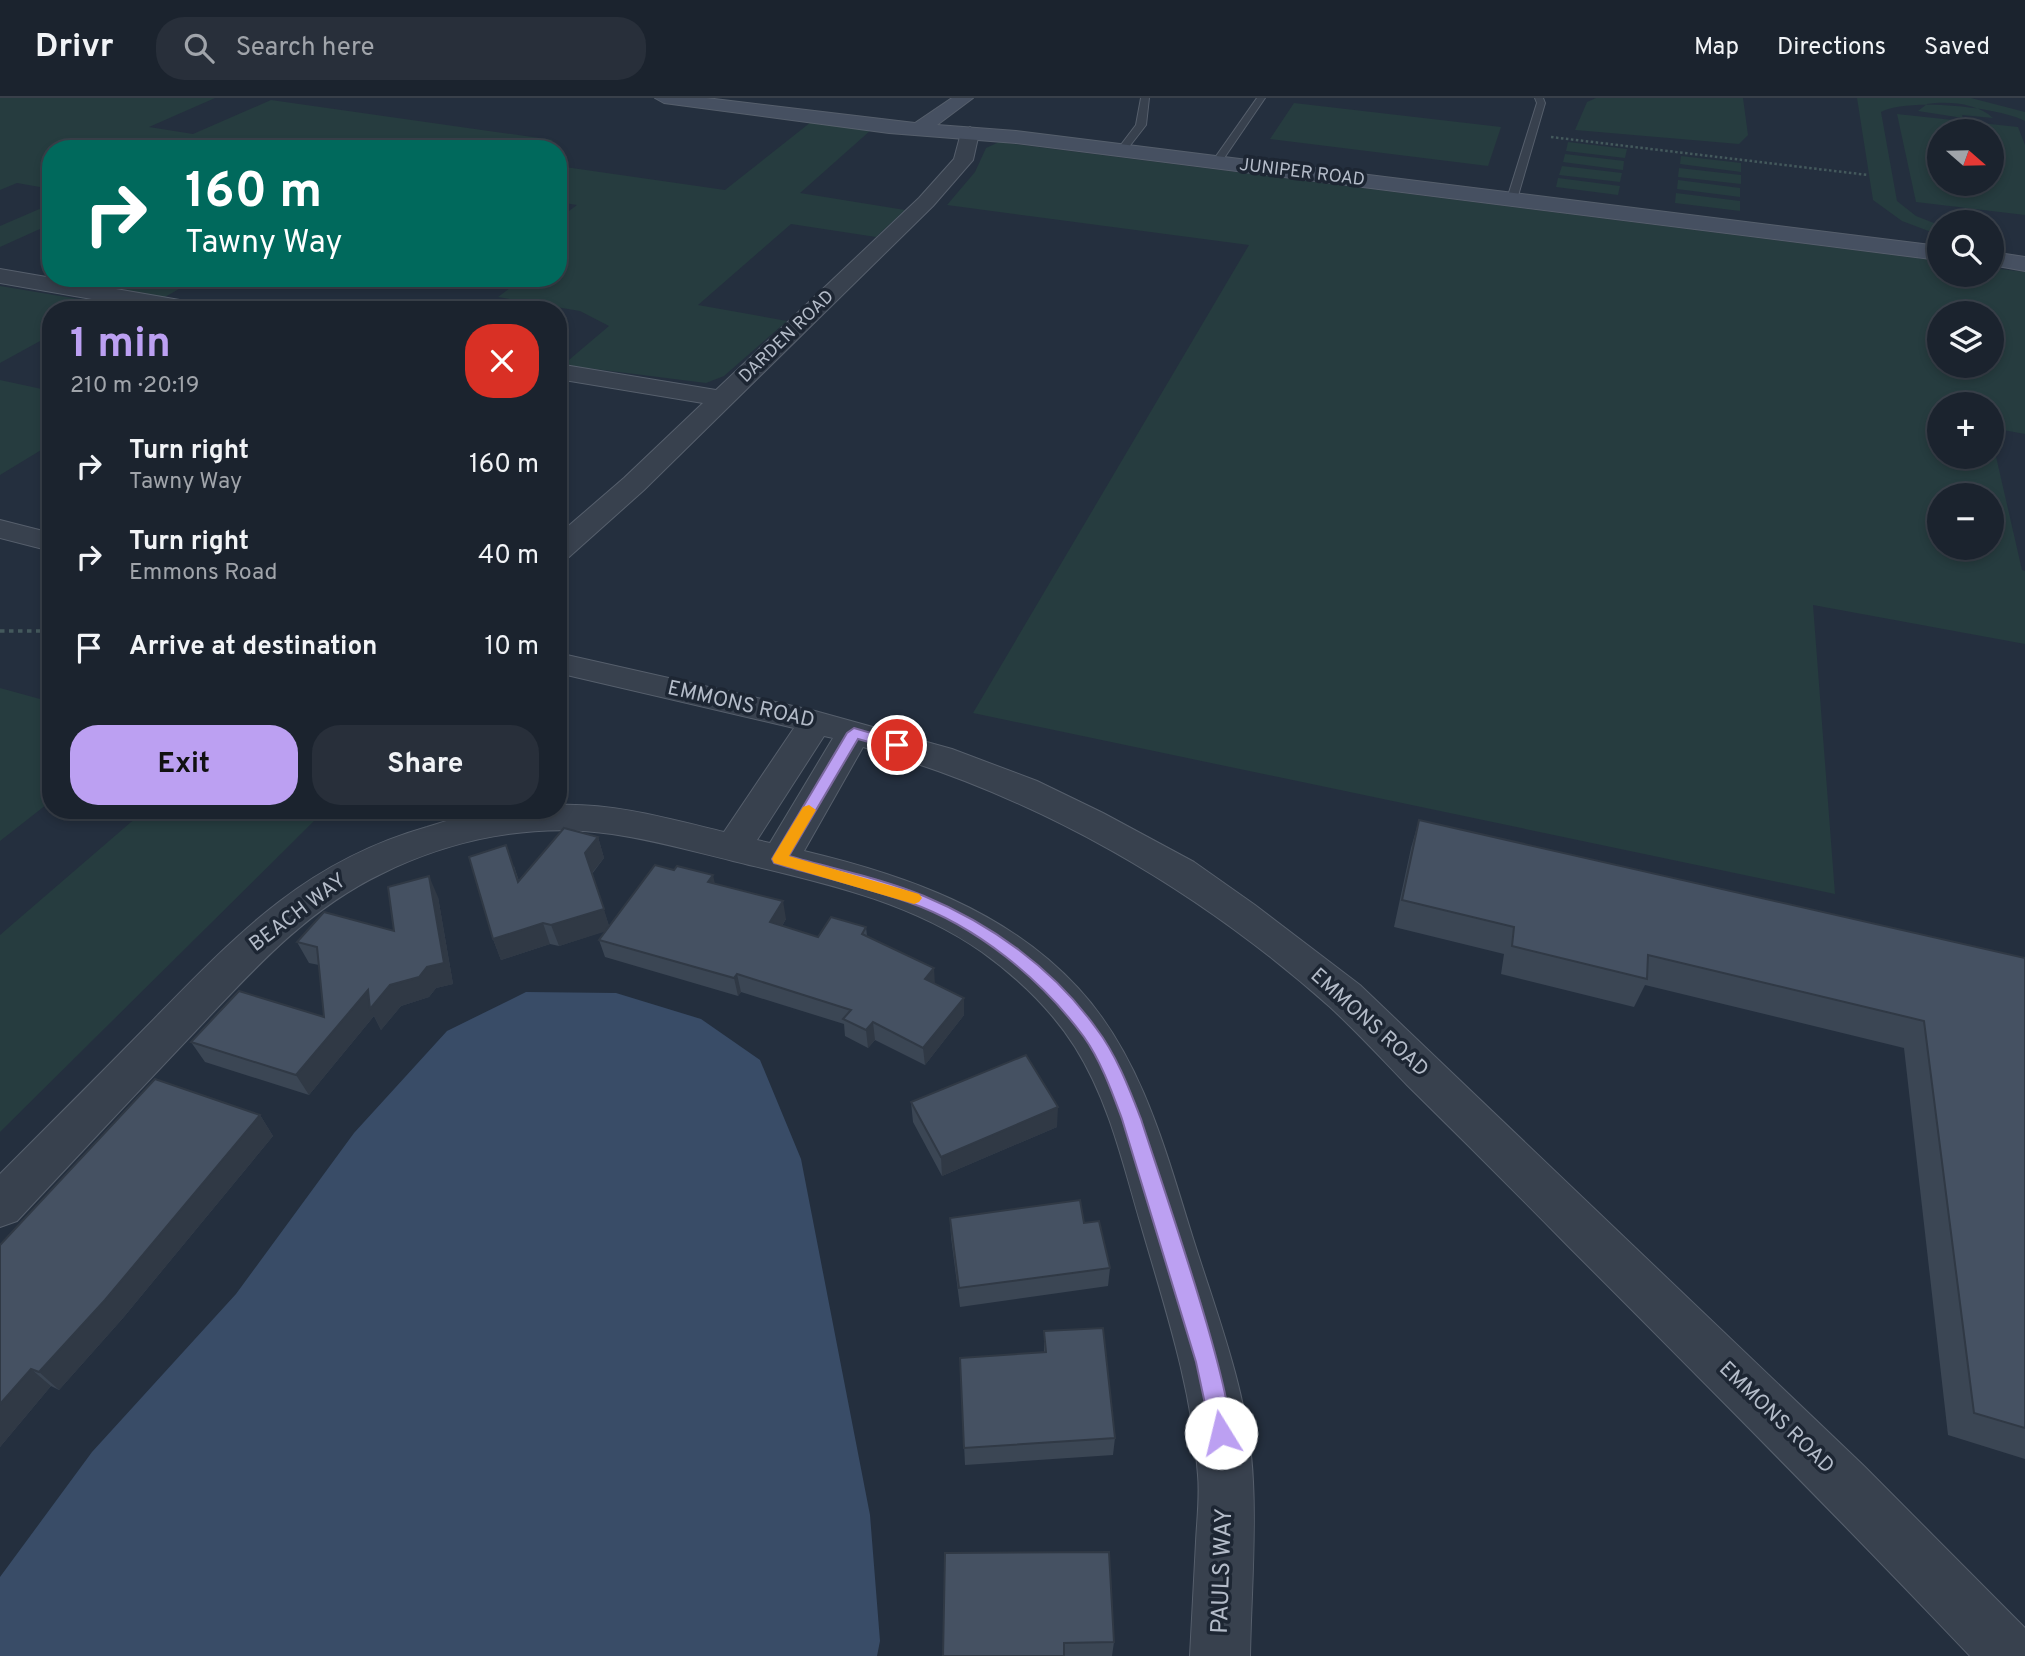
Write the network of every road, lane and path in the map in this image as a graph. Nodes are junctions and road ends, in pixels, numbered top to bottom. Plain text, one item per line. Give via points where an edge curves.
1 (664, 98) edge
2 (964, 98) edge
3 (980, 98) edge
4 (1145, 98) edge
5 (1261, 98) edge
6 (1539, 98) edge
7 (919, 129) junction
8 (970, 133) junction
9 (1540, 136) dead end
10 (1122, 150) junction
11 (1217, 162) junction
12 (1868, 175) dead end
13 (1512, 199) junction
14 (1927, 251) edge
15 (2004, 261) edge
16 (2025, 264) edge
17 (0, 276) edge
18 (42, 283) edge
19 (64, 287) edge
20 (145, 301) edge
21 (567, 373) edge
22 (723, 399) junction
23 (0, 529) edge
24 (42, 539) edge
25 (567, 543) edge
26 (0, 631) edge
27 (42, 631) edge
28 (567, 665) edge
29 (835, 727) junction
30 (733, 848) junction
31 (780, 859) junction
32 (0, 1206) edge
33 (1220, 1656) edge
34 (2011, 1656) edge

1 - 7 street, JUNIPER ROAD
2 - 7 street
3 - 8 street, DARDEN ROAD
4 - 10 lane via 1140,125
5 - 11 lane
6 - 13 lane
7 - 8 street, JUNIPER ROAD
8 - 10 street, JUNIPER ROAD
8 - 22 street, DARDEN ROAD via 962,160 926,202
9 - 12 path
10 - 11 street, JUNIPER ROAD
11 - 13 street, JUNIPER ROAD
13 - 14 street, JUNIPER ROAD
15 - 16 street
17 - 18 street
19 - 20 street
21 - 22 street
22 - 25 street, DARDEN ROAD
23 - 24 street
26 - 27 path
28 - 29 street, EMMONS ROAD
29 - 30 street
29 - 31 street
29 - 34 street, EMMONS ROAD via 940,757 1090,822 1180,872 1345,996 1845,1485
30 - 31 street, BEACH WAY
30 - 32 street, BEACH WAY via 600,819 527,819 437,836 357,869 276,925 233,964
31 - 33 street, PAULS WAY via 915,899 959,919 1051,986 1091,1034 1132,1119 1218,1409 1226,1481

